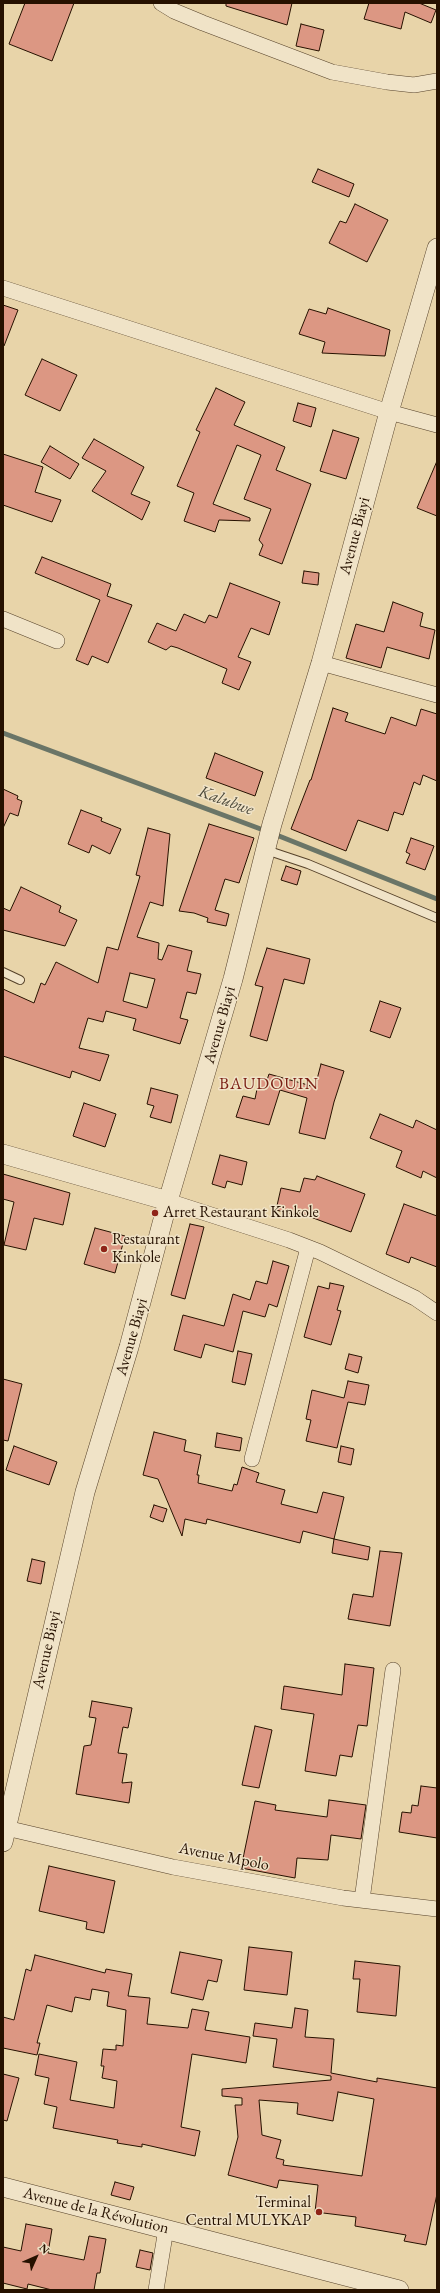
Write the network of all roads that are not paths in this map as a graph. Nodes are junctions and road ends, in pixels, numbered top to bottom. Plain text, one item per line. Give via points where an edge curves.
1 (161, 3) edge
2 (437, 81) edge
3 (437, 248) edge
4 (3, 288) edge
5 (389, 412) junction
6 (437, 425) edge
7 (3, 619) edge
8 (57, 641) dead end
9 (321, 663) junction
10 (437, 695) edge
11 (270, 836) junction
12 (437, 918) edge
13 (3, 972) edge
14 (20, 980) dead end
15 (3, 1154) edge
16 (168, 1201) junction
17 (308, 1248) junction
18 (437, 1313) edge
19 (252, 1460) dead end
20 (393, 1670) dead end
21 (4, 1835) edge
22 (362, 1900) junction
23 (437, 1909) edge
24 (3, 2187) edge
25 (166, 2229) junction
26 (156, 2290) edge
27 (398, 2290) edge

1 - 2 street via 203,23 332,72 414,85
3 - 5 street, Avenue Biayi
4 - 5 street
5 - 6 street
5 - 9 street, Avenue Biayi
7 - 8 street
9 - 10 street
9 - 11 street, Avenue Biayi
11 - 12 lane via 315,867
11 - 16 street, Avenue Biayi via 231,986
13 - 14 lane
15 - 16 street
16 - 17 street
16 - 21 street, Avenue Biayi via 129,1347 83,1499
17 - 18 street via 387,1283
17 - 19 street
20 - 22 street
21 - 22 street, Avenue Mpolo
22 - 23 street, Avenue Mpolo
24 - 25 street, Avenue de la Révolution
25 - 26 street
25 - 27 street, Avenue de la Révolution

